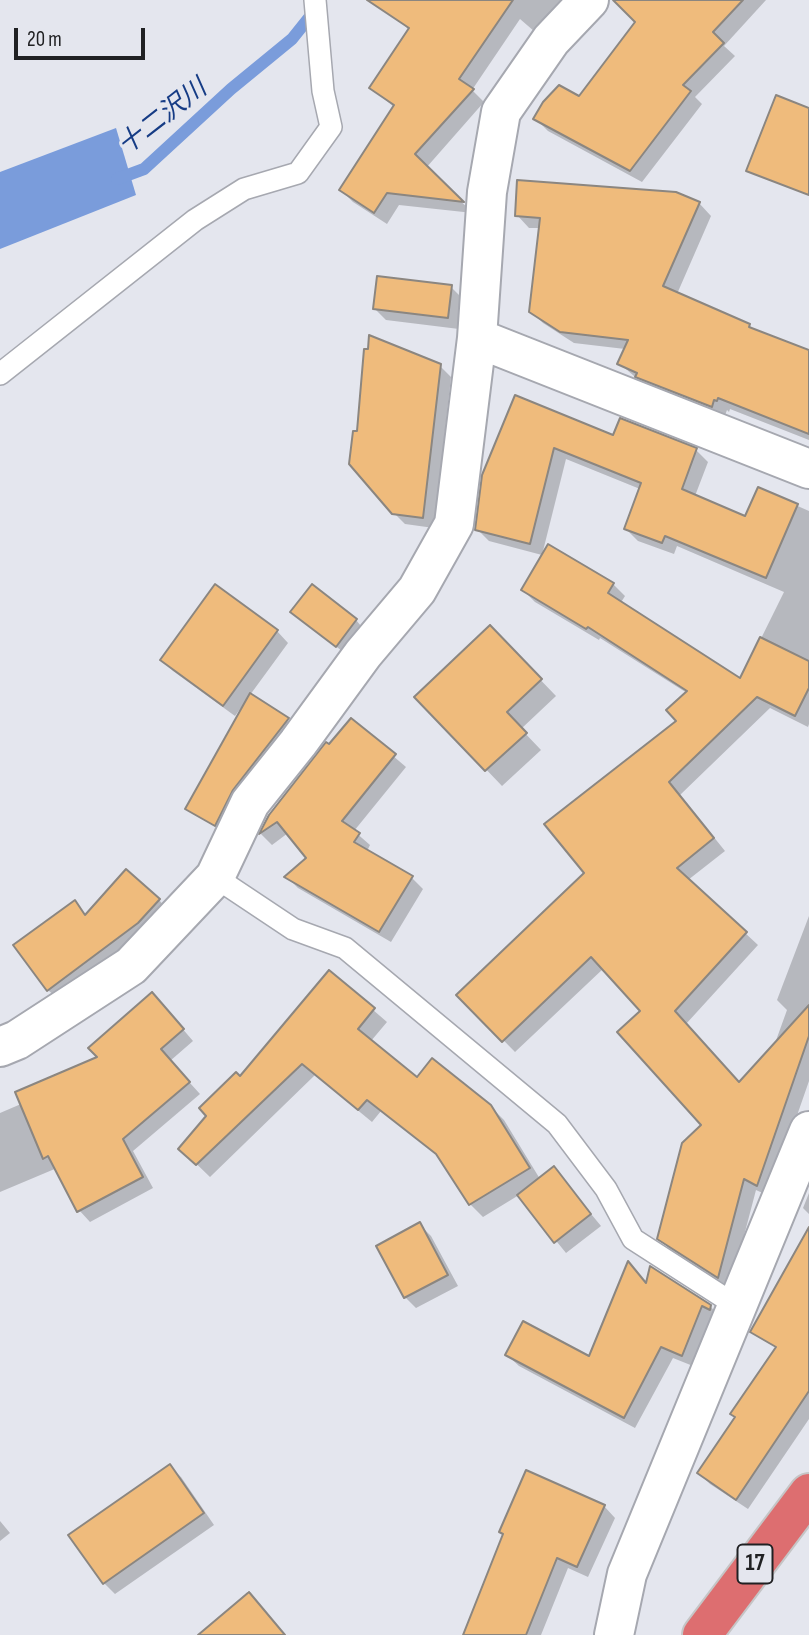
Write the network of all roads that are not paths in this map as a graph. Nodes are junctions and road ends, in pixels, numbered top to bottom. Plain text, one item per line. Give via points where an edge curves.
1 (315, 0) edge
2 (589, 0) edge
3 (477, 338) junction
4 (0, 374) edge
5 (809, 468) edge
6 (215, 877) junction
7 (0, 1047) edge
8 (809, 1131) edge
9 (737, 1307) junction
10 (809, 1493) edge
11 (614, 1635) edge
12 (702, 1635) edge

1 - 4 lane via 331,127 298,173 244,189 195,220
2 - 3 street via 551,40 500,112 487,192
3 - 5 street
3 - 6 street via 454,524 417,590 250,803
6 - 7 street via 131,966
6 - 9 lane via 293,929 345,948 557,1124 606,1189 633,1239
8 - 9 street
9 - 11 street via 627,1574
10 - 12 highway, 17

